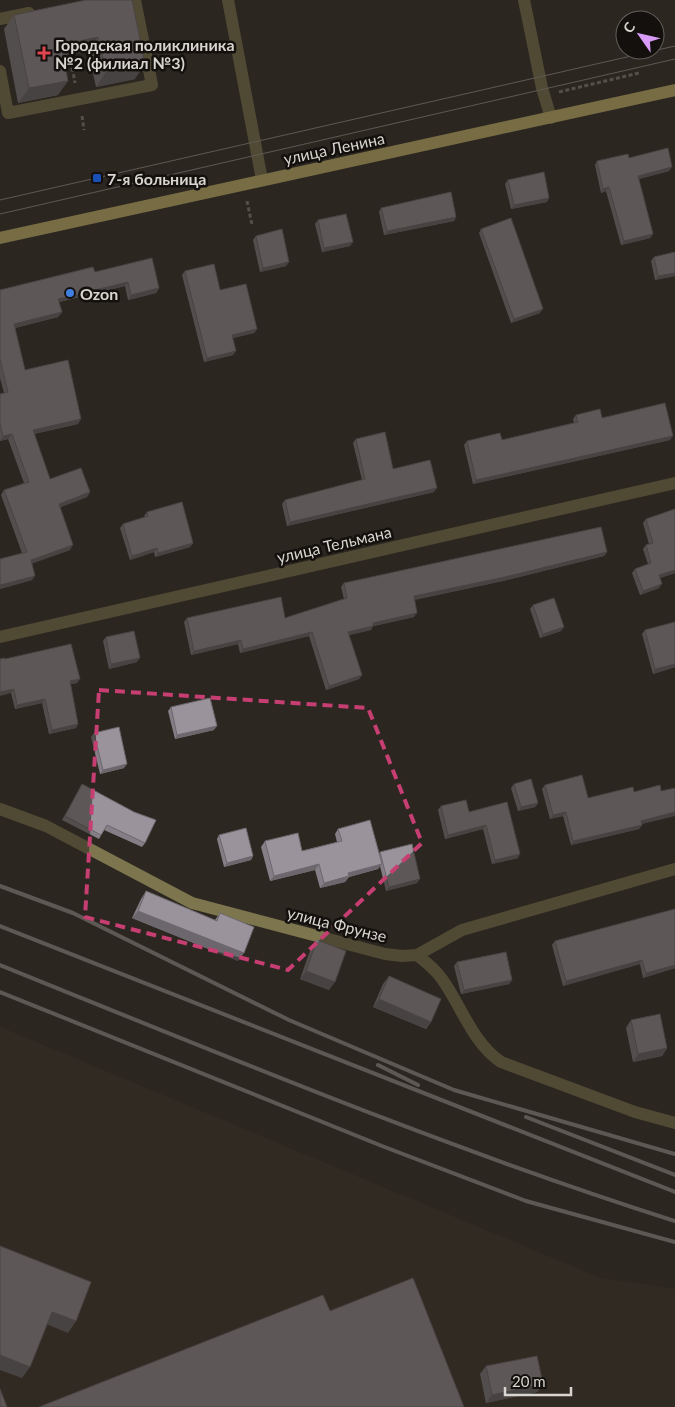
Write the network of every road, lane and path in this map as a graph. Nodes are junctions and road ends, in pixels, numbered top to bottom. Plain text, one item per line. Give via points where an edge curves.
1 (135, 0) edge
2 (228, 0) edge
3 (524, 0) edge
4 (38, 11) edge
5 (0, 19) edge
6 (0, 71) edge
7 (639, 73) dead end
8 (675, 90) edge
9 (546, 95) junction
10 (551, 118) junction
11 (262, 180) junction
12 (0, 238) edge
13 (675, 483) edge
14 (0, 637) edge
15 (0, 809) edge
16 (675, 870) edge
17 (417, 955) junction
18 (675, 1123) edge

1 - 6 street via 152,85 8,113
2 - 11 street
3 - 9 street
4 - 5 street
7 - 9 path
8 - 10 main road, улица Ленина
9 - 10 street
10 - 11 main road, улица Ленина
11 - 12 main road, улица Ленина
13 - 14 street, улица Тельмана
15 - 17 street, улица Фрунзе via 46,826 192,903 385,954
16 - 17 street, улица Фрунзе via 462,930
17 - 18 street via 441,978 480,1043 501,1062 635,1112

